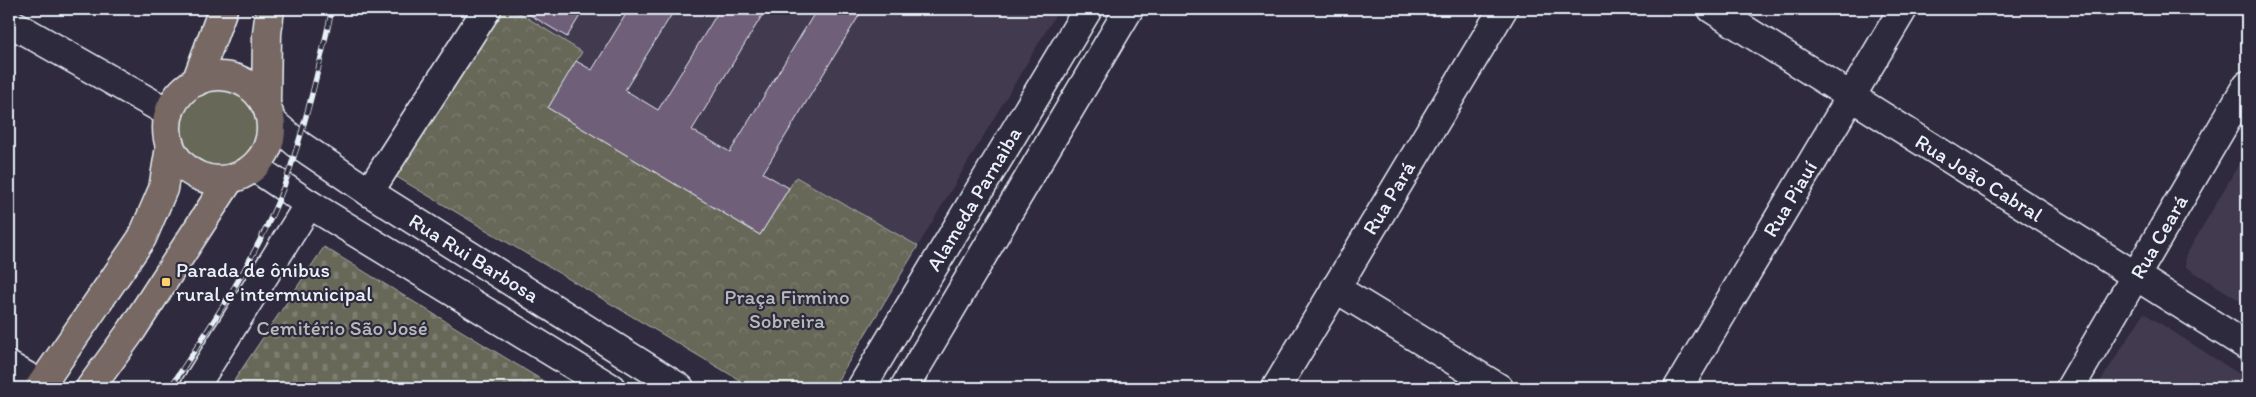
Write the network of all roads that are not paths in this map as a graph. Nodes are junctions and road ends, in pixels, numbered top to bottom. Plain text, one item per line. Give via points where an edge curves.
1 (223, 9) edge
2 (270, 9) edge
3 (487, 9) edge
4 (1088, 9) edge
5 (1129, 9) edge
6 (1503, 9) edge
7 (1712, 9) edge
8 (1903, 9) edge
9 (9, 22) edge
10 (196, 82) junction
11 (1042, 85) junction
12 (2247, 85) edge
13 (1850, 97) junction
14 (1072, 103) junction
15 (169, 113) junction
16 (269, 113) junction
17 (170, 147) junction
18 (242, 173) junction
19 (370, 192) junction
20 (309, 204) junction
21 (2136, 277) junction
22 (1335, 288) junction
23 (529, 292) junction
24 (510, 326) junction
25 (2247, 346) edge
26 (9, 366) edge
27 (42, 387) edge
28 (90, 388) edge
29 (194, 388) edge
30 (611, 388) edge
31 (680, 388) edge
32 (861, 388) edge
33 (904, 388) edge
34 (1276, 388) edge
35 (1499, 388) edge
36 (1678, 388) edge
37 (2070, 388) edge

1 - 10 main road
2 - 16 main road via 267,34
3 - 19 street
4 - 11 street, Alameda Parnaiba
5 - 14 street, Alameda Parnaiba
6 - 22 street, Rua Pará
7 - 13 street, Rua João Cabral
8 - 13 street, Rua Piauí
9 - 15 street
10 - 15 main road via 180,94
10 - 16 main road via 211,76 228,76 244,82 257,91
11 - 14 street
11 - 32 street, Alameda Parnaiba
12 - 21 street, Rua Ceará
13 - 21 street, Rua João Cabral
13 - 36 street, Rua Piauí
14 - 33 street, Alameda Parnaiba
15 - 17 main road
16 - 18 main road via 271,138 265,154
16 - 19 street, Rua Rui Barbosa via 298,144
17 - 18 main road via 181,164 196,175 212,180
17 - 27 main road via 163,190 142,238
18 - 20 street, Rua Rui Barbosa
18 - 28 main road
19 - 23 street, Rua Rui Barbosa
20 - 24 street, Rua Rui Barbosa
20 - 29 street
21 - 25 street, Rua João Cabral
21 - 37 street, Rua Ceará
22 - 34 street, Rua Pará
22 - 35 street
23 - 24 street
23 - 31 street, Rua Rui Barbosa
24 - 30 street, Rua Rui Barbosa
26 - 27 street

